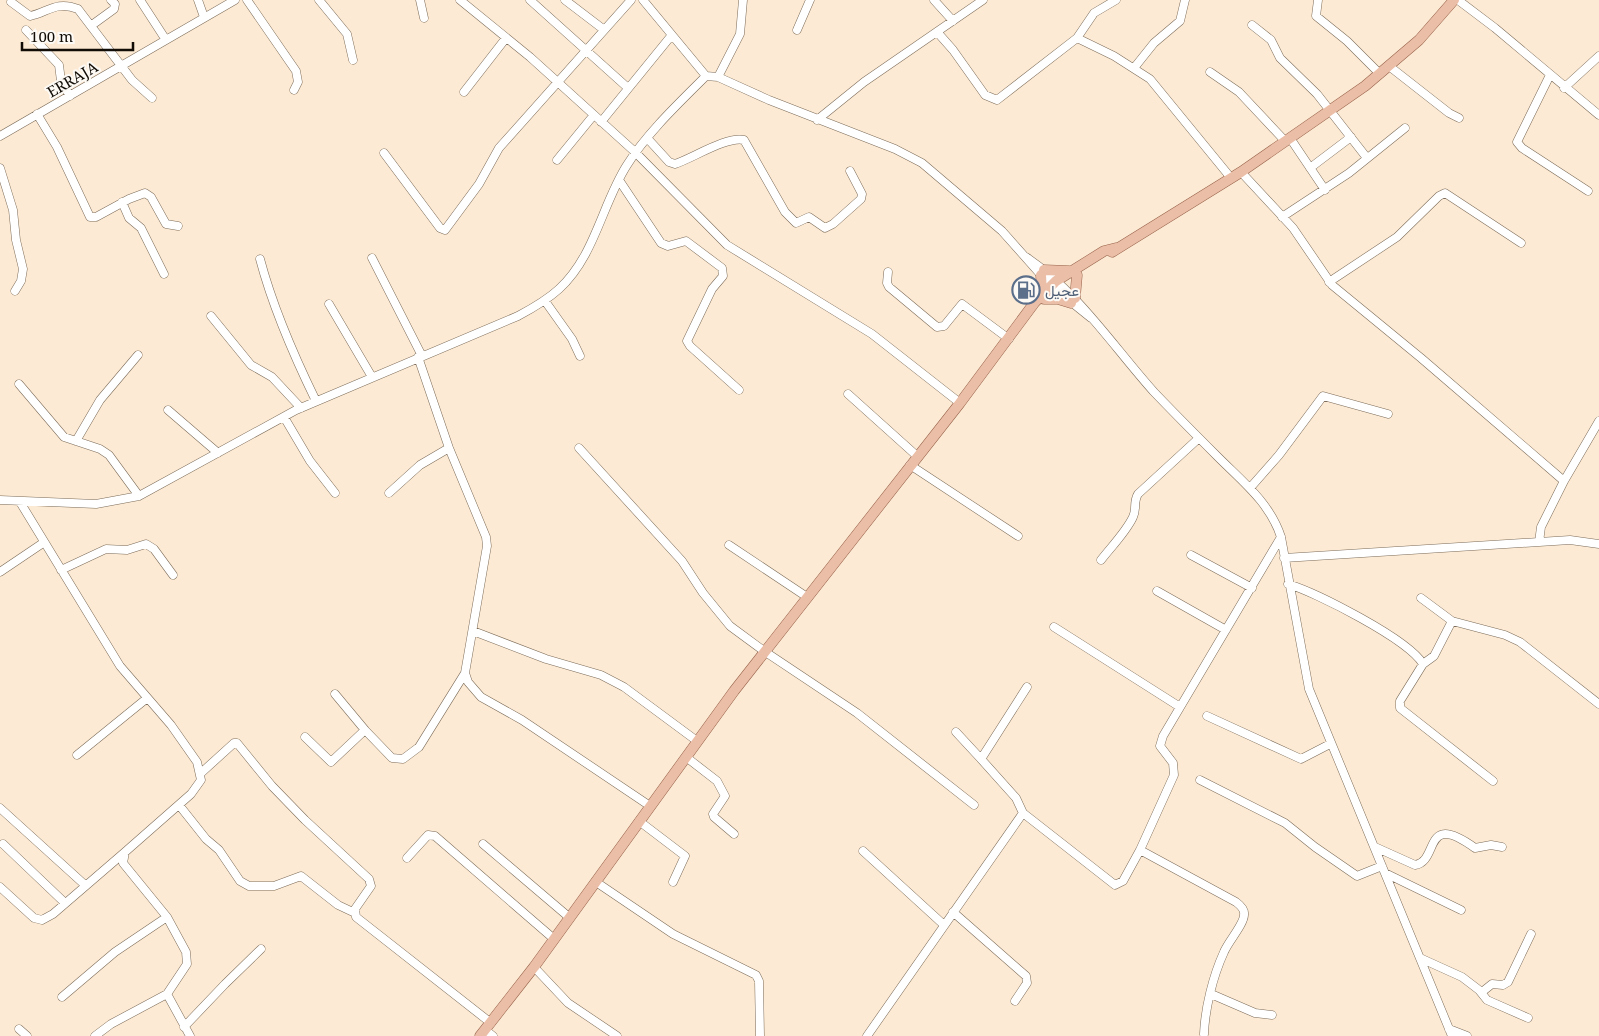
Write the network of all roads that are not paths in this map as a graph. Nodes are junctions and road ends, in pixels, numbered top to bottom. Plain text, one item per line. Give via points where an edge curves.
1 (111, 0) edge
2 (140, 0) edge
3 (198, 0) edge
4 (235, 0) edge
5 (247, 0) edge
6 (319, 0) edge
7 (420, 0) edge
8 (460, 0) edge
9 (530, 0) edge
10 (564, 0) edge
11 (580, 0) edge
12 (631, 0) edge
13 (643, 0) edge
14 (743, 0) edge
15 (810, 0) edge
16 (934, 0) edge
17 (982, 0) edge
18 (1116, 0) edge
19 (1185, 0) edge
20 (1318, 0) edge
21 (1456, 0) edge
22 (11, 2) dead end
23 (574, 7) junction
24 (204, 17) junction
25 (424, 18) dead end
26 (953, 21) junction
27 (92, 25) junction
28 (1252, 25) dead end
29 (603, 29) junction
30 (26, 30) dead end
31 (797, 30) dead end
32 (938, 33) junction
33 (671, 36) junction
34 (506, 38) junction
35 (1077, 38) junction
36 (166, 40) junction
37 (585, 49) junction
38 (1599, 56) edge
39 (354, 60) dead end
40 (121, 66) junction
41 (1389, 66) junction
42 (1134, 68) junction
43 (1210, 72) dead end
44 (1380, 74) junction
45 (1550, 75) junction
46 (706, 76) junction
47 (718, 77) junction
48 (556, 82) junction
49 (628, 88) junction
50 (1564, 88) junction
51 (294, 90) dead end
52 (464, 92) dead end
53 (70, 96) junction
54 (152, 98) dead end
55 (1330, 110) junction
56 (37, 114) junction
57 (1599, 115) edge
58 (593, 116) junction
59 (1459, 118) dead end
60 (817, 120) junction
61 (601, 122) junction
62 (1405, 128) dead end
63 (0, 136) edge
64 (1351, 137) junction
65 (648, 139) junction
66 (1288, 140) junction
67 (635, 152) junction
68 (384, 153) dead end
69 (1367, 158) junction
70 (557, 160) dead end
71 (0, 168) edge
72 (1310, 168) junction
73 (850, 171) dead end
74 (1241, 172) junction
75 (1231, 178) junction
76 (619, 180) junction
77 (1325, 190) junction
78 (1588, 191) dead end
79 (122, 202) junction
80 (1282, 218) junction
81 (178, 226) dead end
82 (1521, 243) dead end
83 (372, 258) dead end
84 (260, 259) dead end
85 (888, 272) dead end
86 (1042, 273) junction
87 (1074, 273) junction
88 (164, 274) dead end
89 (1329, 282) junction
90 (1056, 285) junction
91 (15, 290) dead end
92 (1043, 297) junction
93 (545, 301) junction
94 (1073, 301) junction
95 (329, 304) dead end
96 (211, 316) dead end
97 (1009, 339) junction
98 (138, 355) dead end
99 (420, 356) junction
100 (580, 356) dead end
101 (372, 377) junction
102 (19, 384) dead end
103 (739, 390) dead end
104 (848, 394) dead end
105 (316, 401) junction
106 (960, 403) junction
107 (301, 408) junction
108 (168, 410) dead end
109 (1388, 414) dead end
110 (284, 417) junction
111 (1599, 421) edge
112 (1199, 438) junction
113 (76, 441) junction
114 (449, 448) junction
115 (579, 448) dead end
116 (218, 453) junction
117 (917, 456) junction
118 (910, 465) junction
119 (1564, 481) junction
120 (1250, 488) junction
121 (335, 493) dead end
122 (389, 493) dead end
123 (139, 496) junction
124 (0, 500) edge
125 (20, 502) junction
126 (1018, 536) dead end
127 (1281, 537) junction
128 (1539, 542) junction
129 (43, 543) junction
130 (1599, 544) edge
131 (729, 545) dead end
132 (1191, 554) dead end
133 (1284, 558) junction
134 (1101, 560) dead end
135 (61, 570) junction
136 (0, 572) edge
137 (173, 575) dead end
138 (1288, 584) junction
139 (1252, 588) junction
140 (1157, 591) dead end
141 (807, 597) junction
142 (1421, 598) dead end
143 (1452, 621) junction
144 (1054, 627) dead end
145 (1226, 630) junction
146 (473, 631) junction
147 (764, 651) junction
148 (1423, 664) junction
149 (466, 673) junction
150 (1027, 687) dead end
151 (335, 694) dead end
152 (146, 699) junction
153 (1599, 704) edge
154 (1180, 707) junction
155 (1207, 716) dead end
156 (365, 730) junction
157 (956, 732) dead end
158 (305, 737) dead end
159 (697, 741) junction
160 (1330, 744) junction
161 (77, 755) dead end
162 (686, 757) junction
163 (981, 759) junction
164 (201, 773) junction
165 (1200, 780) dead end
166 (1493, 782) dead end
167 (179, 805) junction
168 (974, 805) dead end
169 (650, 806) junction
170 (0, 808) edge
171 (1024, 813) junction
172 (639, 821) junction
173 (734, 834) dead end
174 (3, 844) dead end
175 (483, 844) dead end
176 (1375, 846) junction
177 (1502, 847) dead end
178 (1140, 850) junction
179 (863, 851) dead end
180 (125, 852) junction
181 (407, 858) dead end
182 (1383, 869) junction
183 (596, 882) junction
184 (672, 882) dead end
185 (85, 885) junction
186 (0, 887) edge
187 (64, 904) junction
188 (1461, 910) dead end
189 (953, 912) junction
190 (354, 913) junction
191 (167, 917) junction
192 (570, 918) junction
193 (944, 925) junction
194 (1531, 934) dead end
195 (554, 939) junction
196 (261, 949) dead end
197 (1420, 958) junction
198 (534, 967) junction
199 (1482, 992) junction
200 (167, 994) junction
201 (1211, 994) junction
202 (62, 997) dead end
203 (1015, 1001) dead end
204 (1272, 1015) dead end
205 (1528, 1018) dead end
206 (184, 1027) junction
207 (19, 1029) dead end
208 (487, 1031) edge
209 (1451, 1032) edge
210 (27, 1036) edge
211 (94, 1036) edge
212 (190, 1036) edge
213 (617, 1036) edge
214 (760, 1036) edge
215 (867, 1036) edge
216 (1205, 1036) edge
217 (1467, 1036) edge

1 - 27 street via 115,4 114,9
2 - 36 street
3 - 24 street
4 - 24 street, ERRAJA
5 - 51 street via 296,71 298,82
6 - 39 street via 347,34
7 - 25 street
8 - 34 street
9 - 37 street
10 - 23 street
11 - 23 street
12 - 29 street
13 - 33 street
14 - 47 street via 740,34
15 - 31 street
16 - 26 street
17 - 26 street
18 - 35 street via 1094,13
19 - 42 street via 1180,21 1154,43
20 - 44 street via 1316,16
21 - 41 main road via 1419,40
21 - 45 street
22 - 27 street via 30,16 50,6 73,6
23 - 29 street
24 - 36 street, ERRAJA
26 - 32 street
27 - 40 street
28 - 55 street via 1271,40 1280,58
29 - 37 street
30 - 53 street via 59,65 62,81
32 - 35 street via 985,95 997,100
32 - 60 street via 864,82
33 - 46 street
33 - 49 street
34 - 48 street
34 - 52 street
35 - 42 street
36 - 40 street, ERRAJA
37 - 48 street
37 - 49 street
38 - 50 street
40 - 53 street, ERRAJA
40 - 54 street
41 - 44 main road
41 - 59 street
42 - 75 street via 1150,79
43 - 66 street via 1234,87
44 - 55 main road
45 - 50 street
45 - 78 street via 1517,142
46 - 47 street
46 - 65 street
47 - 60 street
48 - 58 street
48 - 68 street via 499,148 479,184 445,230 440,228
49 - 61 street
50 - 57 street
53 - 56 street, ERRAJA
55 - 64 street
55 - 66 main road
56 - 63 street, ERRAJA
56 - 79 street via 57,147 90,217 96,217
58 - 61 street
58 - 70 street
60 - 86 street via 888,146 922,163 983,214
61 - 67 street
62 - 69 street
64 - 69 street
64 - 72 street
65 - 67 street
65 - 73 street via 669,162 675,164 728,142 744,140 785,212 796,223 809,217 825,228 861,198
66 - 72 street
66 - 74 main road
67 - 76 street
67 - 106 street via 727,245 872,334
69 - 77 street
71 - 91 street via 13,210 23,269 22,281
72 - 77 street
74 - 75 main road
74 - 80 street
75 - 87 main road via 1116,248 1104,251
76 - 93 street via 580,263 570,278
76 - 103 street via 661,243 668,246 686,241 722,268 723,276 712,289 687,341
77 - 80 street
79 - 81 street via 148,194 166,224
79 - 88 street via 130,218 141,228
80 - 89 street via 1307,245
82 - 89 street via 1445,193 1396,238
83 - 99 street
84 - 105 street via 272,299
85 - 97 street via 889,287 937,327 944,326 962,304
86 - 87 main road
86 - 90 street
86 - 92 main road
87 - 90 main road
87 - 94 main road
89 - 119 street
90 - 92 main road
90 - 94 street
92 - 94 main road
92 - 97 main road
93 - 99 street via 518,316
93 - 100 street via 568,332
94 - 112 street via 1094,320 1152,390
95 - 101 street
96 - 107 street via 251,365 272,377
97 - 106 main road
98 - 113 street via 100,400
99 - 101 street
99 - 114 street
101 - 105 street
102 - 113 street via 64,437
104 - 117 street
105 - 107 street
106 - 117 main road
107 - 110 street
108 - 116 street
109 - 120 street via 1323,396
110 - 116 street
110 - 121 street via 310,461
111 - 119 street
112 - 120 street
112 - 134 street via 1138,494 1132,519
113 - 123 street via 100,448 109,455
114 - 122 street via 420,465
114 - 146 street via 486,537
115 - 147 street via 682,561 725,620
116 - 123 street
117 - 118 main road
118 - 126 street
118 - 141 main road
119 - 128 street via 1541,527
120 - 127 street via 1269,511
123 - 125 street via 96,504
124 - 125 street
125 - 129 street
127 - 133 street
127 - 139 street
128 - 130 street via 1570,540
128 - 133 street
129 - 135 street
129 - 136 street
131 - 141 street
132 - 139 street
133 - 138 street
135 - 137 street via 106,549 127,550 146,544 154,549
135 - 152 street via 120,666
138 - 148 street via 1372,625 1406,647
138 - 160 street via 1305,676
139 - 145 street
140 - 145 street
141 - 147 main road
142 - 143 street
143 - 148 street via 1434,656
143 - 153 street via 1520,642
144 - 154 street
145 - 154 street
146 - 149 street
146 - 159 street via 546,659 601,675 624,687
147 - 159 main road
147 - 168 street via 857,713
148 - 166 street via 1400,701 1400,708
149 - 156 street via 418,747 403,759 392,758
149 - 169 street via 468,682 481,697 522,720
150 - 163 street
151 - 156 street
152 - 161 street
152 - 164 street via 171,725
154 - 178 street via 1160,742 1173,763 1174,776
155 - 160 street via 1301,759
156 - 158 street via 331,762
157 - 163 street
159 - 162 main road
160 - 176 street
162 - 169 main road
162 - 173 street via 719,783 725,796 713,814
163 - 171 street via 1016,798
164 - 167 street via 199,785
164 - 190 street via 237,743 272,786 369,879 371,886
165 - 182 street via 1285,823 1357,876
167 - 180 street
167 - 190 street via 219,850 240,881 249,886 274,886 301,876 338,905
169 - 172 main road
170 - 185 street
171 - 178 street via 1115,884 1122,881
171 - 189 street
172 - 183 main road
172 - 184 street via 685,856
174 - 187 street
175 - 192 street
176 - 177 street via 1415,865 1423,861 1434,839 1446,834 1462,838 1475,848
176 - 182 street
178 - 201 street via 1236,902 1243,910 1243,918 1224,952
179 - 193 street
180 - 185 street
180 - 191 street via 125,868
181 - 195 street via 428,835 434,836
182 - 188 street
182 - 197 street
183 - 192 main road
183 - 214 street via 673,934 756,975 759,981
185 - 187 street
186 - 187 street via 38,920 47,918
189 - 193 street
189 - 203 street via 1026,976 1027,983
190 - 208 street
191 - 200 street via 187,956 187,964
191 - 202 street via 115,952
192 - 195 main road
193 - 215 street
194 - 199 street via 1508,982 1492,984
195 - 198 main road
196 - 206 street
197 - 199 street via 1462,978
197 - 209 street
198 - 208 main road
198 - 213 street via 568,1003
199 - 205 street via 1487,1000
200 - 206 street
200 - 211 street
201 - 204 street via 1255,1013
201 - 216 street
206 - 212 street
207 - 210 street
209 - 217 street

